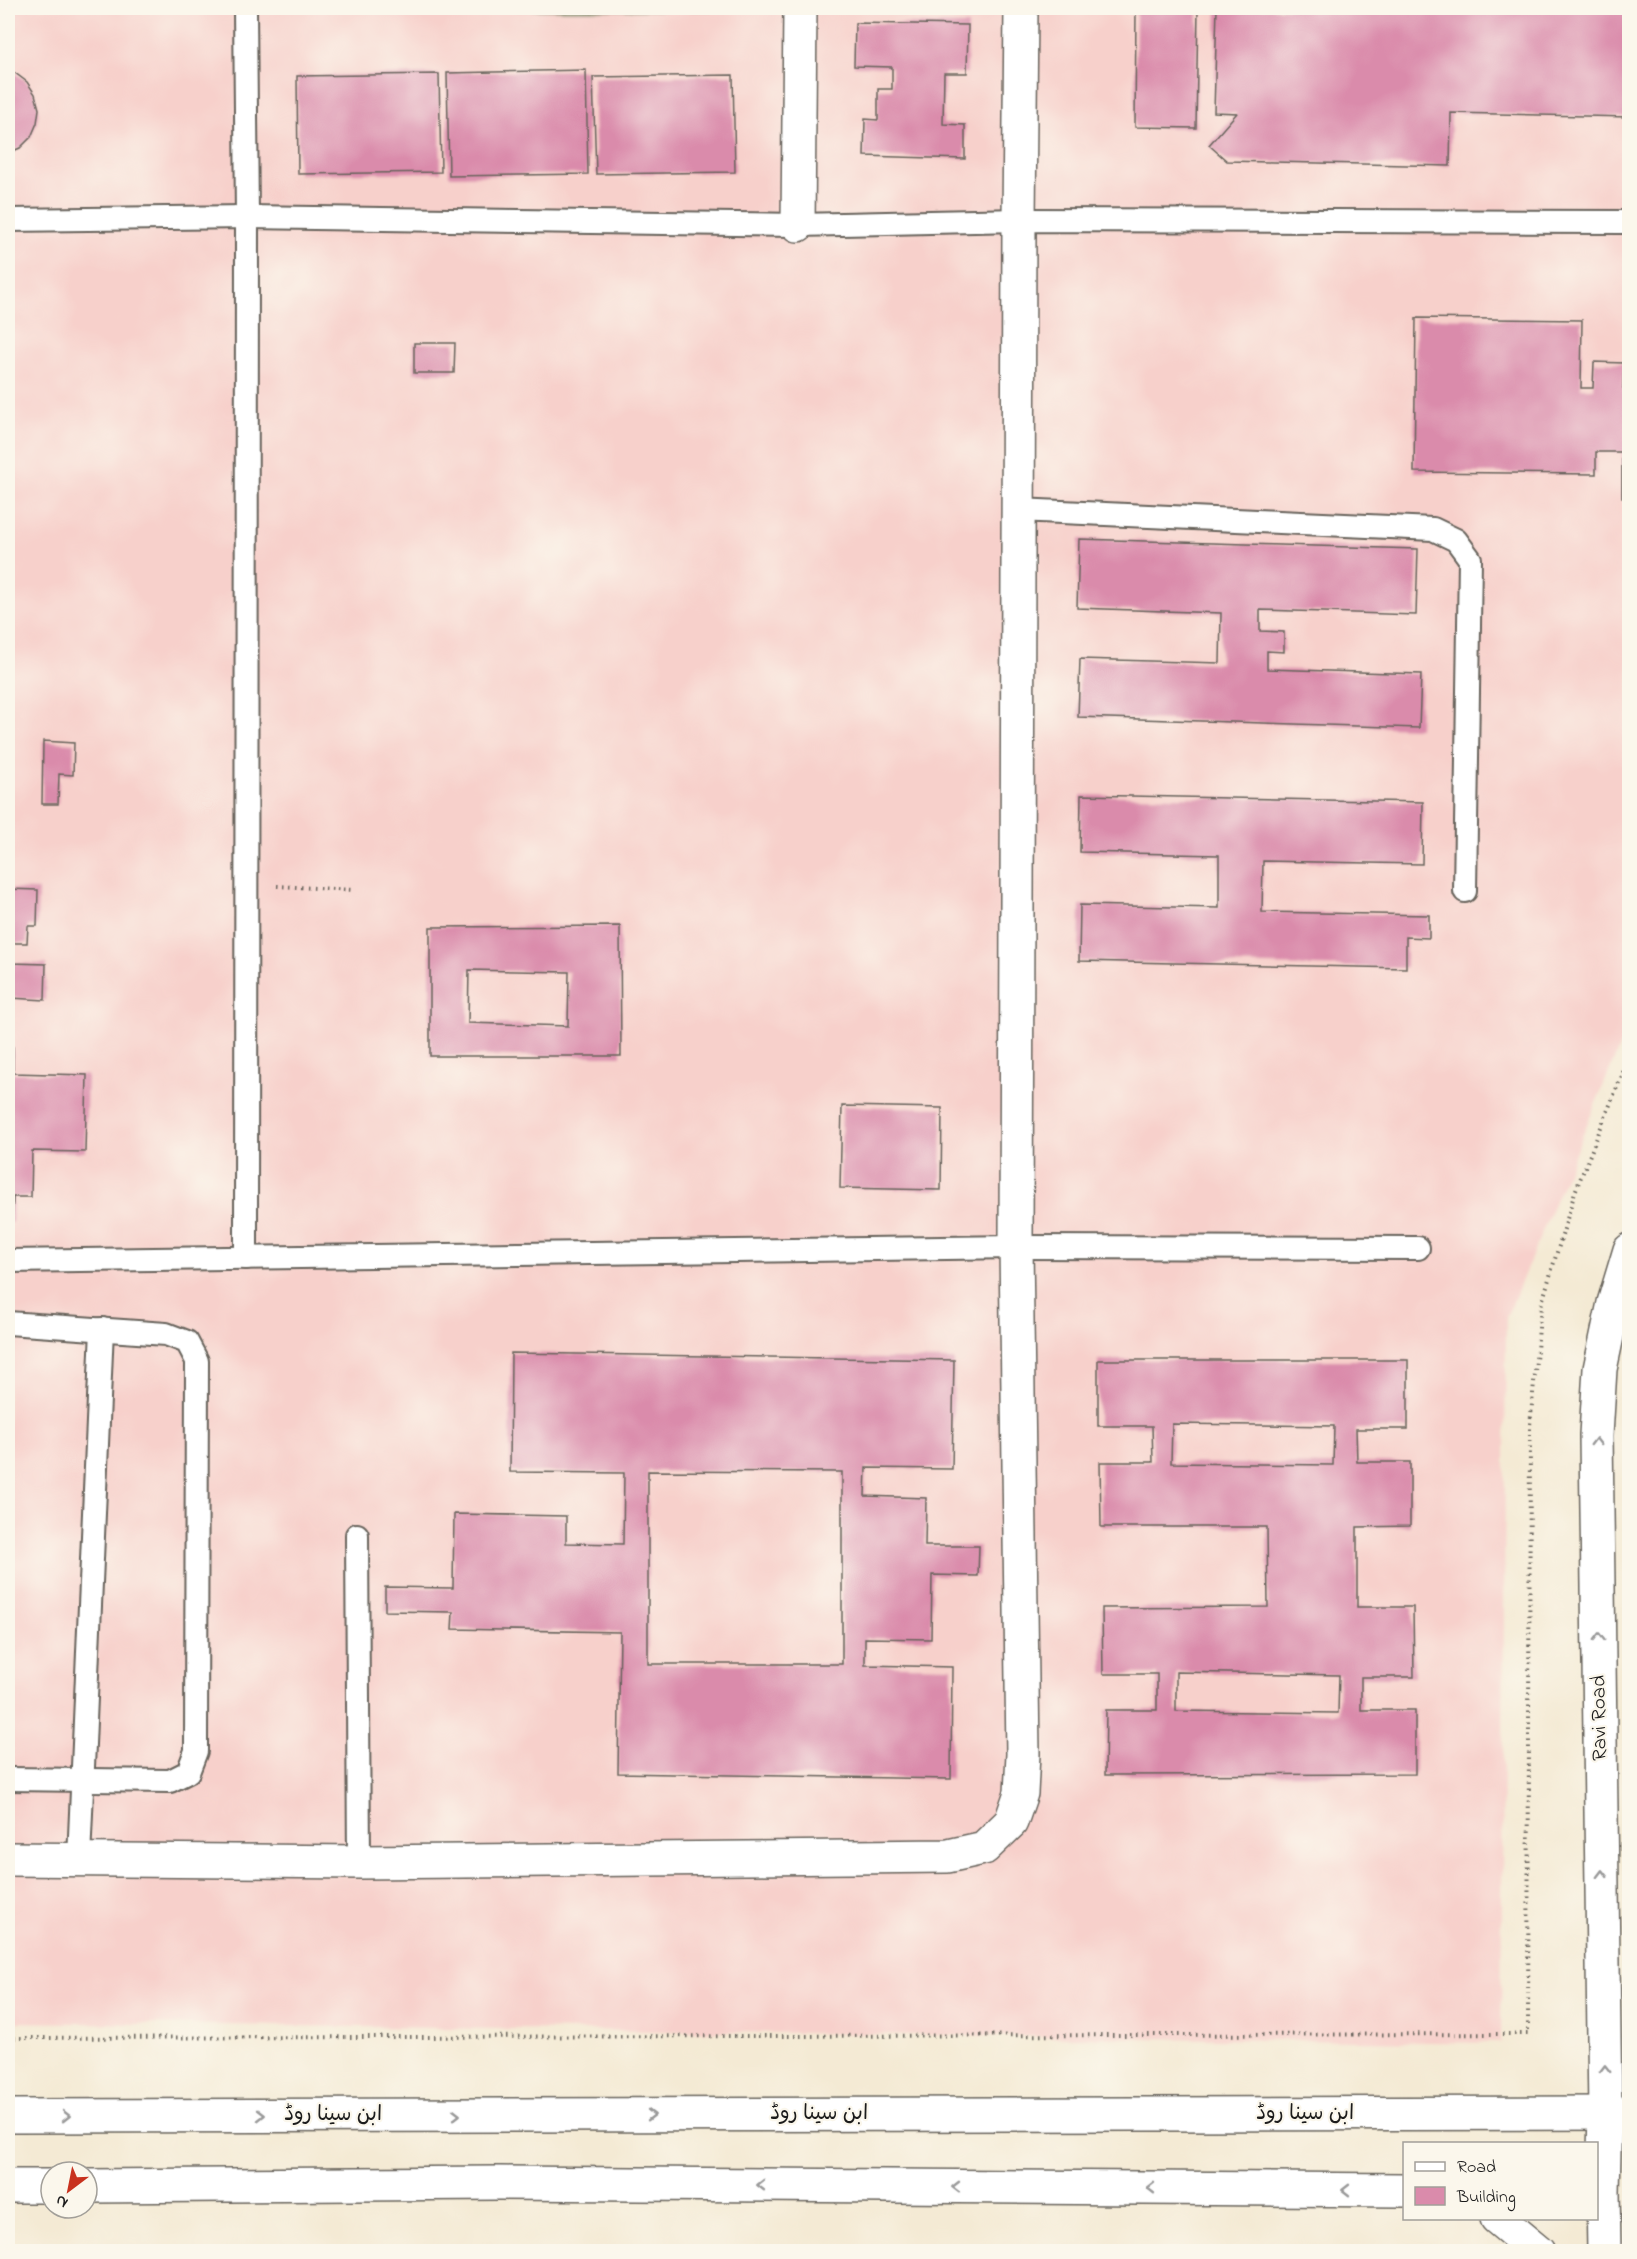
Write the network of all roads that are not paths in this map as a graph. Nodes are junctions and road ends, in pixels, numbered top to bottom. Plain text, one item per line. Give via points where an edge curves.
1 (245, 8) edge
2 (800, 8) edge
3 (1022, 8) edge
4 (247, 217) junction
5 (8, 220) edge
6 (1019, 220) junction
7 (1629, 222) edge
8 (798, 225) junction
9 (1018, 510) junction
10 (1466, 891) dead end
11 (1016, 1247) junction
12 (1418, 1248) dead end
13 (1629, 1250) edge
14 (246, 1258) junction
15 (8, 1261) edge
16 (8, 1323) edge
17 (102, 1329) junction
18 (357, 1535) dead end
19 (8, 1779) edge
20 (83, 1780) junction
21 (8, 1859) edge
22 (79, 1859) junction
23 (359, 1862) junction
24 (1617, 2113) edge
25 (8, 2116) edge
26 (8, 2186) edge
27 (39, 2186) edge
28 (99, 2186) edge
29 (1403, 2190) edge
30 (1610, 2190) edge
31 (1499, 2220) edge
32 (1538, 2252) edge
33 (1604, 2252) edge

1 - 4 lane
2 - 8 street
3 - 6 street
4 - 5 lane
4 - 8 lane
4 - 14 lane
6 - 7 lane
6 - 8 lane
6 - 9 street
9 - 10 lane via 1433,529 1456,540 1470,559
9 - 11 street
11 - 12 lane
11 - 14 lane
11 - 23 street via 1021,1793 1011,1822 984,1848 948,1856
24 -> 13 street, Ravi Road via 1596,1435 1600,1369
14 - 15 lane
16 - 17 lane
17 - 20 lane
17 - 20 lane via 166,1334 187,1342 197,1361 196,1751 189,1772 170,1781
18 - 23 lane
19 - 20 lane
20 - 22 lane
21 - 22 street
22 - 23 street
25 -> 24 street, ابن سینا روڈ
24 - 30 street, Ravi Road
26 - 27 street
29 -> 28 street via 512,2184
30 - 33 street, Ravi Road
31 - 32 street

